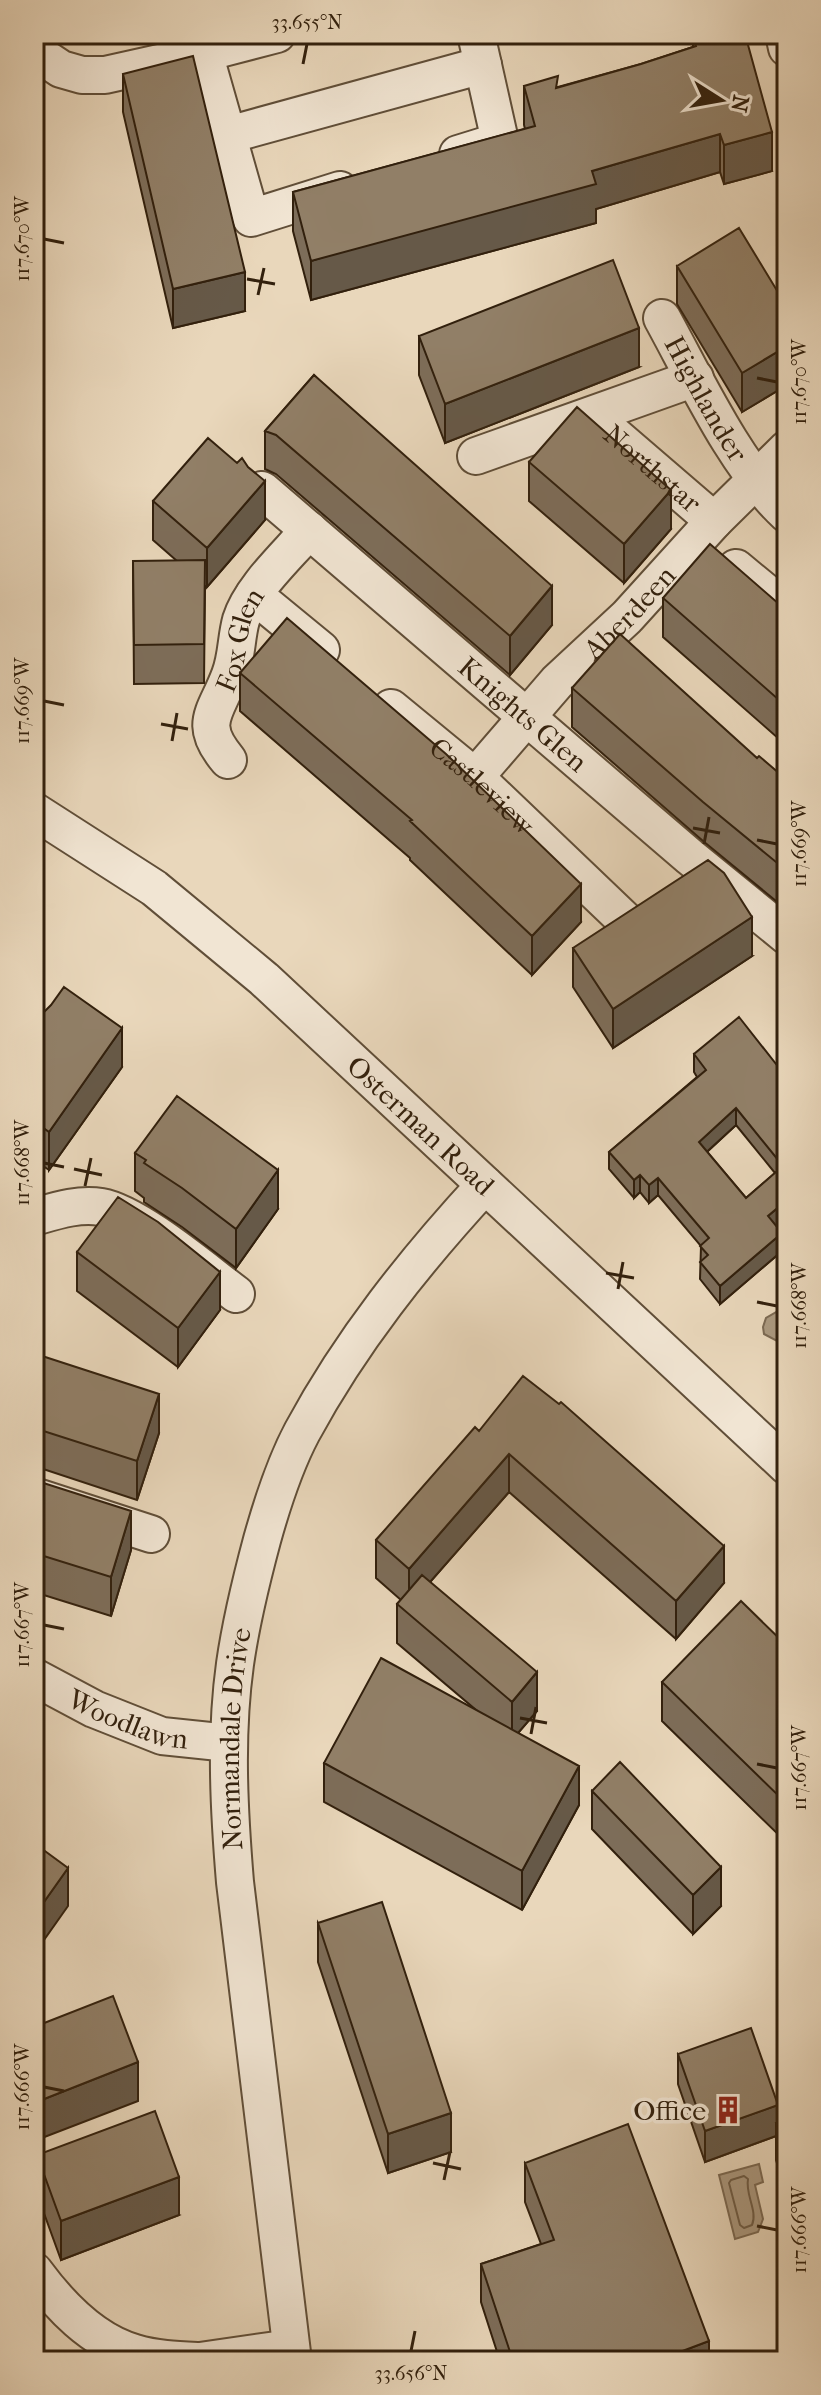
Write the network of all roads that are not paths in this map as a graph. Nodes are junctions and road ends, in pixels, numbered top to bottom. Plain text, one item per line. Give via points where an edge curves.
1 (277, 34) edge
2 (784, 34) edge
3 (787, 48) edge
4 (479, 50) edge
5 (34, 51) edge
6 (204, 53) junction
7 (228, 135) junction
8 (427, 163) edge
9 (369, 181) edge
10 (662, 318) dead end
11 (695, 378) junction
12 (592, 416) junction
13 (787, 449) edge
14 (476, 456) dead end
15 (756, 478) junction
16 (262, 490) edge
17 (787, 514) edge
18 (706, 529) junction
19 (309, 530) junction
20 (254, 595) junction
21 (787, 610) edge
22 (526, 716) junction
23 (228, 760) dead end
24 (475, 777) junction
25 (34, 811) edge
26 (657, 907) junction
27 (787, 936) edge
28 (485, 1185) junction
29 (34, 1217) edge
30 (236, 1294) dead end
31 (787, 1466) edge
32 (34, 1496) edge
33 (151, 1534) dead end
34 (34, 1677) edge
35 (229, 1743) junction
36 (34, 2271) edge
37 (292, 2354) edge
38 (198, 2361) edge

1 - 6 street
2 - 3 street
4 - 7 street
4 - 8 street via 500,141
5 - 6 street via 61,69 82,75 105,75
6 - 7 street
7 - 9 street via 251,218
10 - 11 street, Highlander
11 - 12 street
11 - 15 street, Highlander
12 - 14 street
12 - 18 street, Northstar
13 - 15 street, Aberdeen
15 - 17 street, Highlander
15 - 18 street, Aberdeen
16 - 19 street, Knights Glen
18 - 21 street, Northstar
18 - 22 street, Aberdeen via 627,617
19 - 20 street, Fox Glen
19 - 22 street, Knights Glen
20 - 23 street, Fox Glen via 213,714 214,740
20 - 24 street, Castleview
22 - 24 street, Aberdeen
22 - 26 street, Knights Glen
24 - 26 street, Castleview
25 - 28 street, Osterman Road via 154,888 264,979
26 - 27 street, Knights Glen
28 - 31 street, Osterman Road
28 - 35 street, Normandale Drive via 388,1298 301,1435 272,1505 251,1578 235,1666
29 - 30 street via 88,1206 131,1217
32 - 33 street
34 - 35 street, Woodlawn via 162,1736
35 - 37 street, Normandale Drive via 235,1882
36 - 38 street via 72,2316 96,2334 130,2352
37 - 38 street

